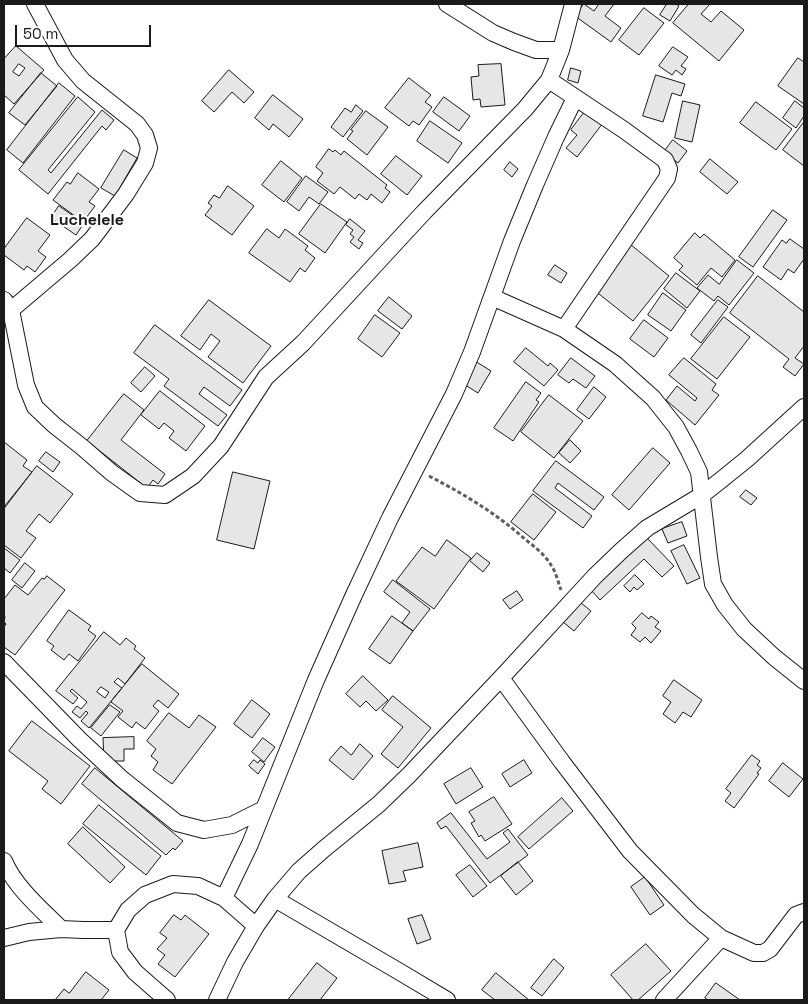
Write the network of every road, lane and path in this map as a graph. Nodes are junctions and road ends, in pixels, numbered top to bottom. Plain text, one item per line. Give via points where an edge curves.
1 (35, 4) edge
2 (447, 4) edge
3 (573, 4) edge
4 (561, 50) junction
5 (549, 80) junction
6 (575, 98) junction
7 (492, 297) junction
8 (7, 305) edge
9 (564, 329) junction
10 (801, 414) edge
11 (416, 469) junction
12 (702, 495) junction
13 (565, 608) junction
14 (4, 662) edge
15 (501, 678) junction
16 (804, 681) edge
17 (264, 810) junction
18 (4, 861) edge
19 (224, 898) junction
20 (275, 899) junction
21 (804, 912) edge
22 (256, 926) junction
23 (61, 929) junction
24 (116, 930) junction
25 (4, 938) edge
26 (721, 938) junction
27 (167, 1000) edge
28 (217, 1000) edge
29 (447, 1000) edge
30 (664, 1000) edge

1 - 8 street via 65,60 82,81 137,124 149,148 146,163 92,240 70,260
2 - 4 street via 493,33 514,42 536,50
3 - 4 street
4 - 5 street
5 - 6 street
5 - 8 street via 303,343 266,377 221,446 193,476 165,495 140,493 34,407
6 - 7 street via 535,185
6 - 9 street via 666,160 669,169 667,178
7 - 9 street
7 - 11 street via 454,394
9 - 12 street via 615,364 653,398 676,426 690,451 699,472
10 - 12 street
11 - 13 path via 492,512 542,554 558,581
11 - 17 street via 390,518 316,680
12 - 13 street via 647,528
12 - 16 street via 713,584 725,605 750,635
13 - 15 street
14 - 17 street via 122,779 177,822 204,830 232,826
15 - 20 street via 410,775 305,866
15 - 26 street via 630,851
17 - 19 street
18 - 23 street via 22,889
19 - 22 street
19 - 24 street via 198,886 173,884 145,895 128,910
20 - 22 street
20 - 29 street
21 - 26 street via 796,916 763,954
22 - 28 street
23 - 24 street
23 - 25 street
24 - 27 street via 120,952 135,972
26 - 30 street

